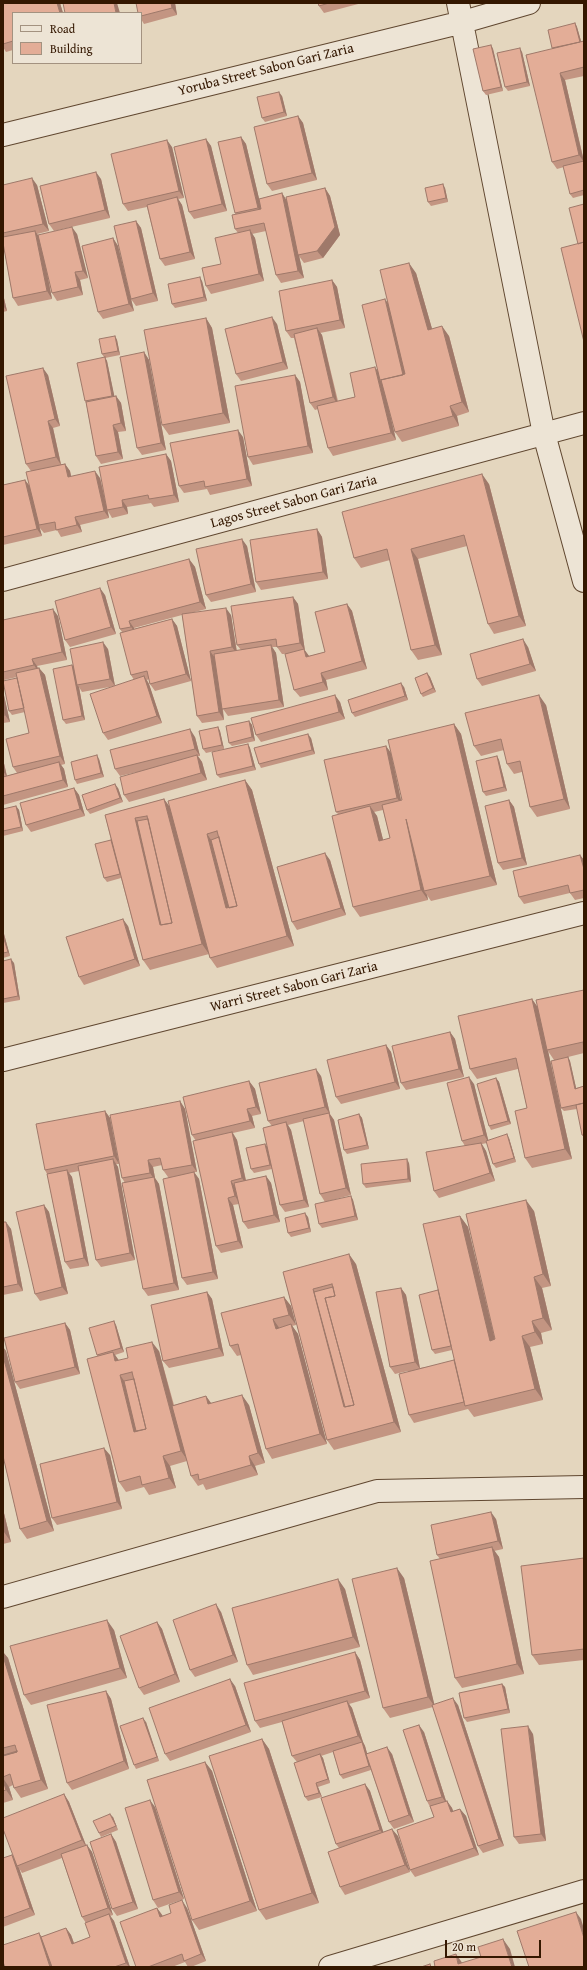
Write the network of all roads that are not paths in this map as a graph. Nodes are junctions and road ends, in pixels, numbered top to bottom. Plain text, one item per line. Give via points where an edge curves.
1 (529, 3) edge
2 (460, 12) edge
3 (3, 135) edge
4 (584, 423) edge
5 (544, 434) junction
6 (3, 580) edge
7 (584, 581) edge
8 (584, 913) edge
9 (3, 1060) edge
10 (584, 1487) edge
11 (3, 1597) edge
12 (584, 1891) edge
13 (330, 1967) edge

1 - 2 street, Yoruba Street Sabon Gari Zaria
2 - 3 street, Yoruba Street Sabon Gari Zaria
2 - 5 street
4 - 5 street, Lagos Street Sabon Gari Zaria
5 - 6 street, Lagos Street Sabon Gari Zaria
5 - 7 street
8 - 9 street, Warri Street Sabon Gari Zaria
10 - 11 street via 377,1491
12 - 13 street

